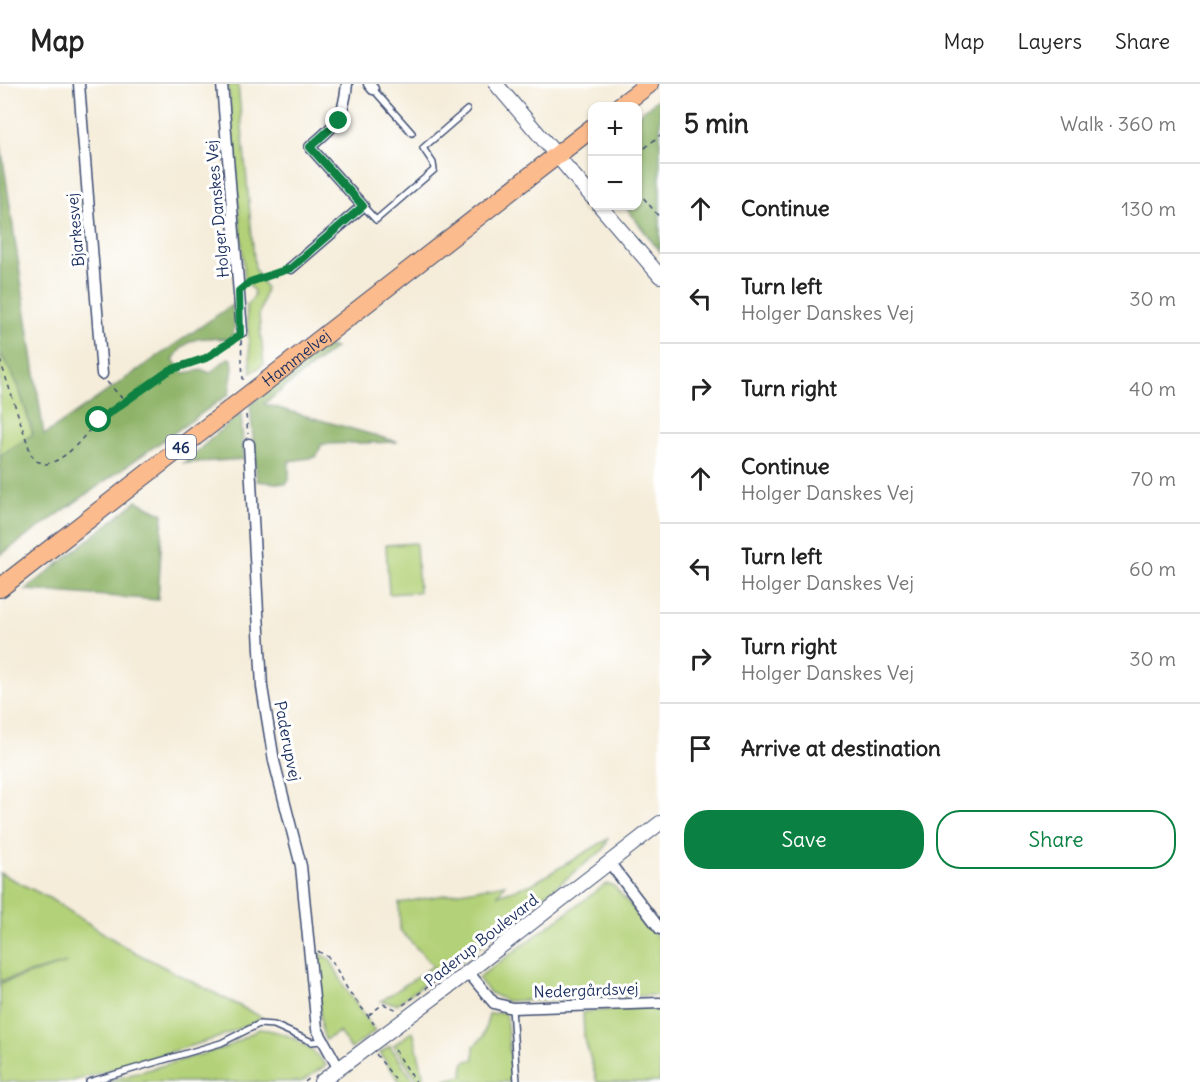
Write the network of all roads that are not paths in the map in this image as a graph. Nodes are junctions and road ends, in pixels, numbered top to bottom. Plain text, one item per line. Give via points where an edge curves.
1 (79, 84) edge
2 (222, 84) edge
3 (347, 84) edge
4 (496, 84) edge
5 (649, 84) edge
6 (371, 87) edge
7 (625, 102) edge
8 (467, 110) dead end
9 (588, 131) edge
10 (412, 133) dead end
11 (557, 155) junction
12 (588, 192) edge
13 (363, 206) junction
14 (603, 210) edge
15 (291, 268) road end
16 (660, 276) edge
17 (241, 333) road end
18 (102, 374) road end
19 (249, 444) road end
20 (0, 588) edge
21 (660, 823) edge
22 (609, 862) junction
23 (660, 929) edge
24 (468, 972) junction
25 (660, 1003) edge
26 (512, 1008) junction
27 (321, 1041) junction
28 (339, 1069) junction
29 (89, 1082) edge
30 (321, 1082) edge
31 (517, 1082) edge

1 - 18 street, Bjarkesvej
2 - 17 street, Holger Danskes Vej
3 - 13 street via 345,108 339,121 310,147
4 - 11 street
5 - 7 highway
6 - 10 lane
8 - 13 lane via 423,148 434,170 376,220
9 - 11 highway, Hammelvej / 46
11 - 12 street
11 - 20 highway, Hammelvej / 46
13 - 15 street
14 - 16 street
19 - 27 street, Paderupvej via 262,687 274,761 301,866
21 - 22 street, Paderup Boulevard
22 - 23 street
22 - 24 street, Paderup Boulevard
24 - 26 street, Nedergårdsvej via 494,1003
24 - 28 street, Paderup Boulevard
25 - 26 street, Nedergårdsvej
26 - 31 lane, Nedergårdsvej
27 - 28 street, Paderupvej
27 - 29 lane via 312,1042 274,1025 259,1024 221,1043
28 - 30 street, Paderup Boulevard

